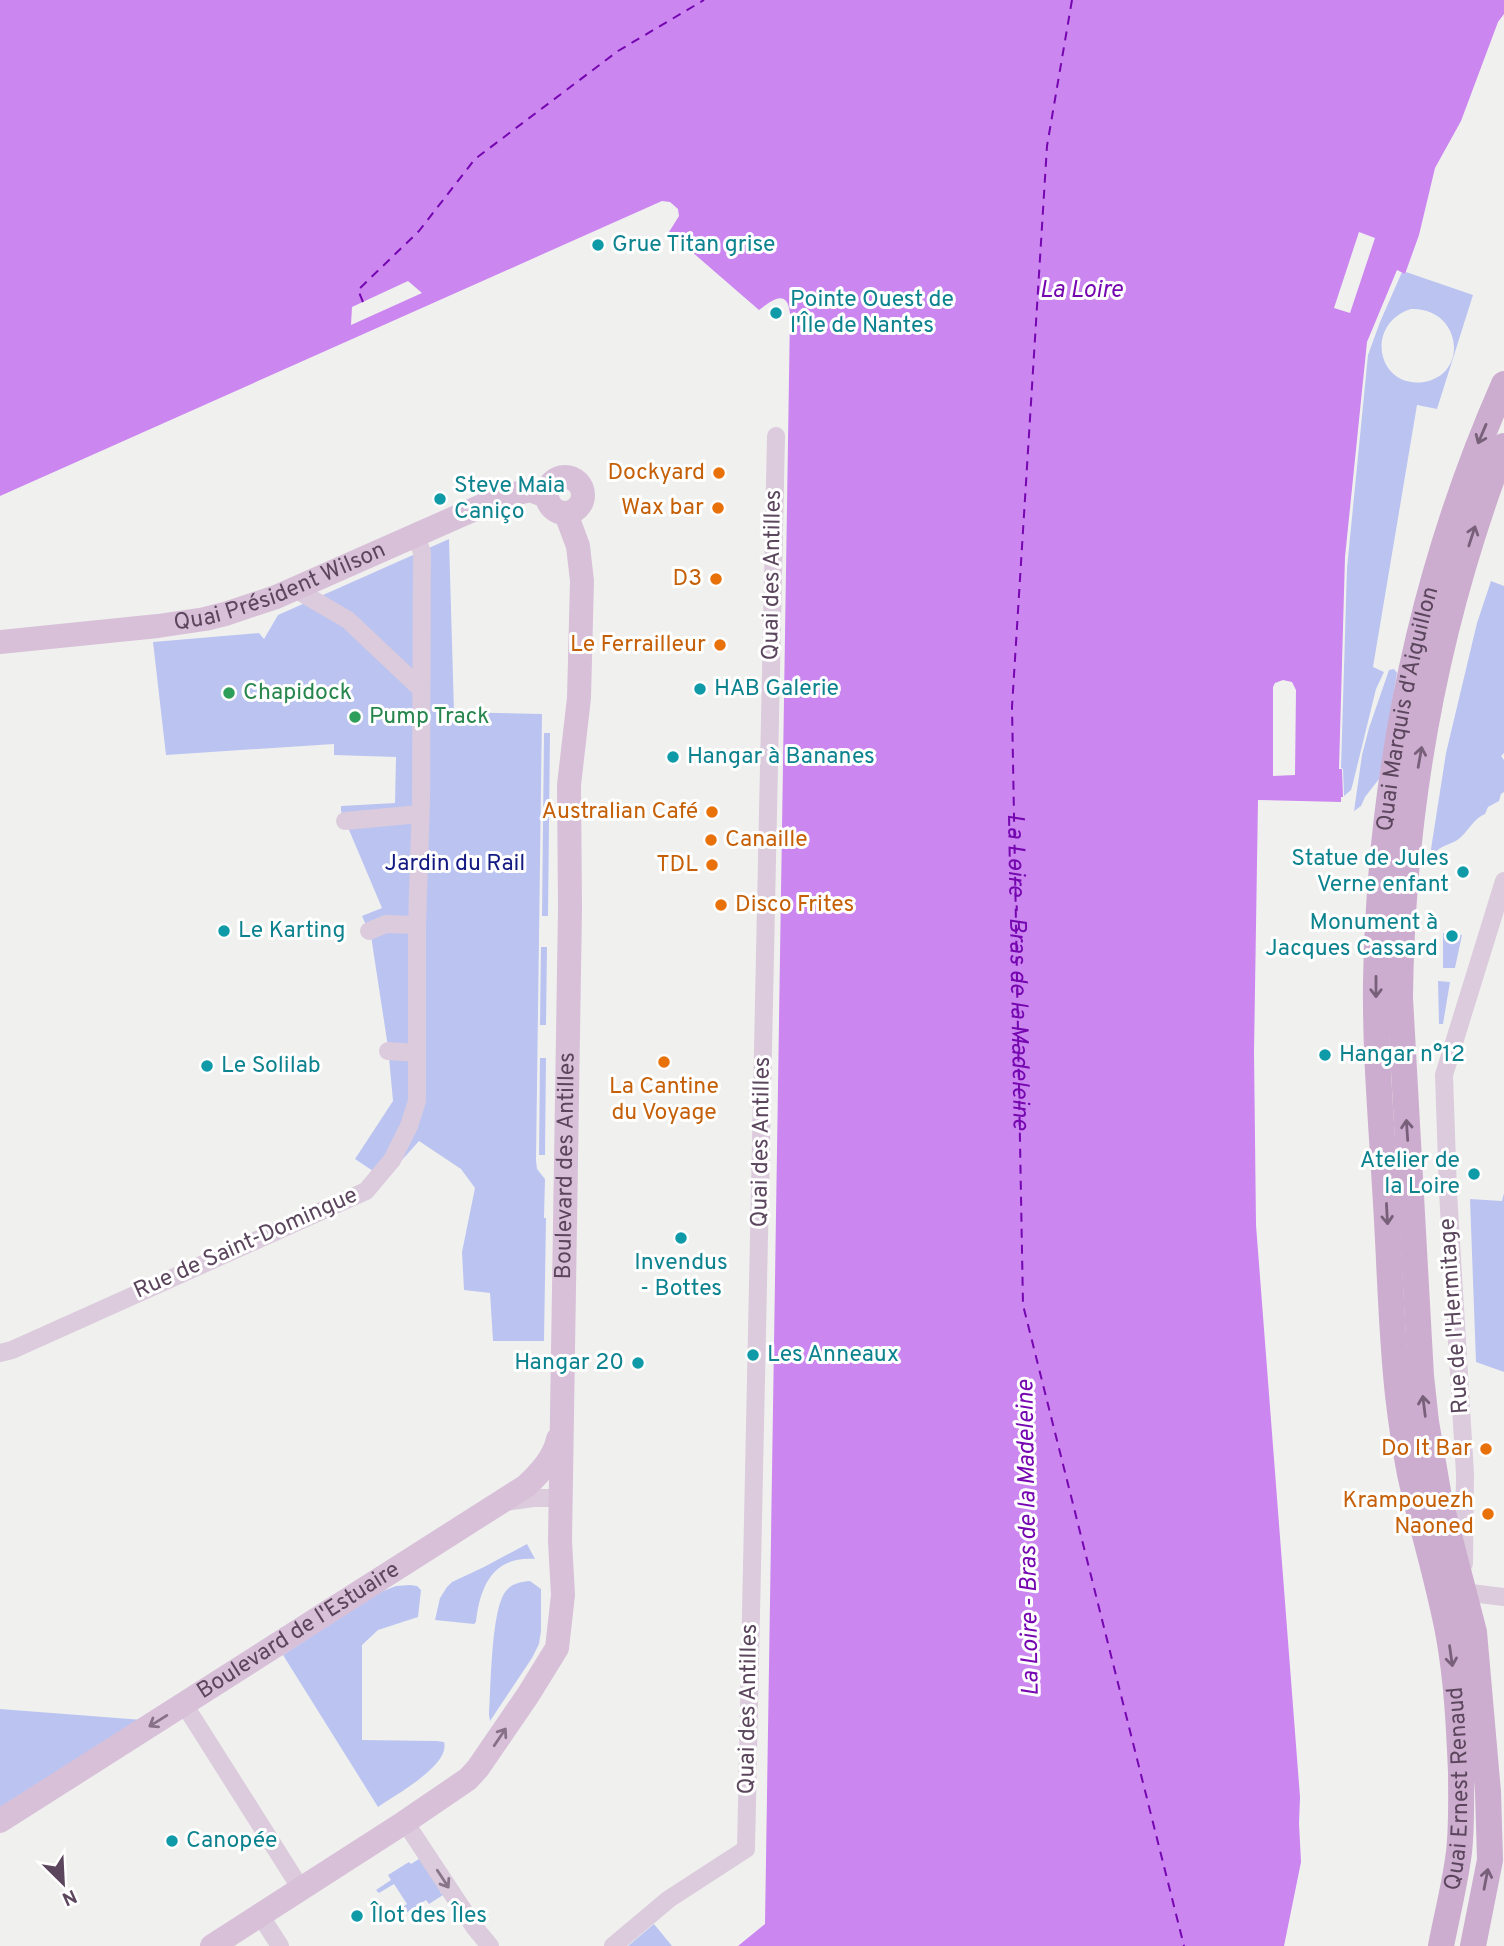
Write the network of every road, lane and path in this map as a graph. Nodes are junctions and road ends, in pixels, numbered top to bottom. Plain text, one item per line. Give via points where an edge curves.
1 (1504, 384) edge
2 (776, 436) dead end
3 (1504, 446) edge
4 (546, 496) junction
5 (566, 514) junction
6 (415, 535) junction
7 (295, 589) junction
8 (0, 642) edge
9 (421, 689) junction
10 (420, 814) junction
11 (345, 821) dead end
12 (1398, 823) junction
13 (1504, 881) edge
14 (417, 925) junction
15 (369, 931) dead end
16 (388, 1051) dead end
17 (416, 1053) junction
18 (0, 1353) edge
19 (563, 1414) junction
20 (503, 1502) junction
21 (561, 1505) junction
22 (1437, 1589) junction
23 (1464, 1592) junction
24 (1504, 1597) edge
25 (184, 1704) junction
26 (1462, 1819) junction
27 (0, 1821) edge
28 (405, 1822) junction
29 (1496, 1827) edge
30 (301, 1889) junction
31 (260, 1915) junction
32 (212, 1946) edge
33 (280, 1946) edge
34 (490, 1946) edge
35 (613, 1946) edge
36 (1441, 1946) edge
37 (1473, 1946) edge

1 -> 12 main road, Quai Marquis d'Aiguillon via 1463,485 1413,659 1402,712
2 - 35 street, Quai des Antilles via 746,1849 669,1899
12 -> 3 main road, Quai Marquis d'Aiguillon via 1466,556
4 - 5 main road via 552,509
4 - 5 main road via 559,478 579,483 581,505
4 - 6 main road, Quai Président Wilson via 530,490 502,497
5 - 19 main road, Boulevard des Antilles via 578,546 582,581 579,698 569,785
6 - 7 main road, Quai Président Wilson
6 - 9 street, Rue de Saint-Domingue via 422,552
7 - 8 main road, Quai Président Wilson via 205,619
7 - 9 street via 348,620
9 - 10 street, Rue de Saint-Domingue
10 - 11 street
10 - 14 street, Rue de Saint-Domingue
12 -> 22 main road, Quai Marquis d'Aiguillon via 1380,892 1377,1019 1398,1393 1409,1471
23 -> 12 main road, Quai Marquis d'Aiguillon via 1439,1497 1421,1376 1400,998
13 - 23 street, Rue de l'Hermitage via 1444,1075 1465,1474
14 - 15 street via 386,923
14 - 17 street, Rue de Saint-Domingue
16 - 17 street
17 - 18 street, Rue de Saint-Domingue via 417,1101 409,1126 392,1160 366,1191
19 - 20 main road, Boulevard de l'Estuaire via 557,1446 543,1470
19 - 21 main road, Boulevard des Antilles
20 - 21 street via 554,1498
20 - 25 main road, Boulevard de l'Estuaire
28 -> 21 main road, Boulevard des Antilles via 478,1768 557,1648 563,1595
22 - 23 street
22 -> 26 main road, Quai Ernest Renaud via 1449,1636 1459,1713
23 - 24 street
23 - 29 main road, Quai Ernest Renaud via 1475,1632 1488,1793
25 -> 27 main road, Boulevard de l'Estuaire
25 - 30 street
26 - 29 street
26 - 36 main road, Quai Ernest Renaud
28 - 30 main road, Boulevard des Antilles
28 -> 34 street
37 -> 29 main road, Quai Ernest Renaud
30 - 31 main road, Boulevard des Antilles
31 - 32 main road, Boulevard des Antilles
31 - 33 street

